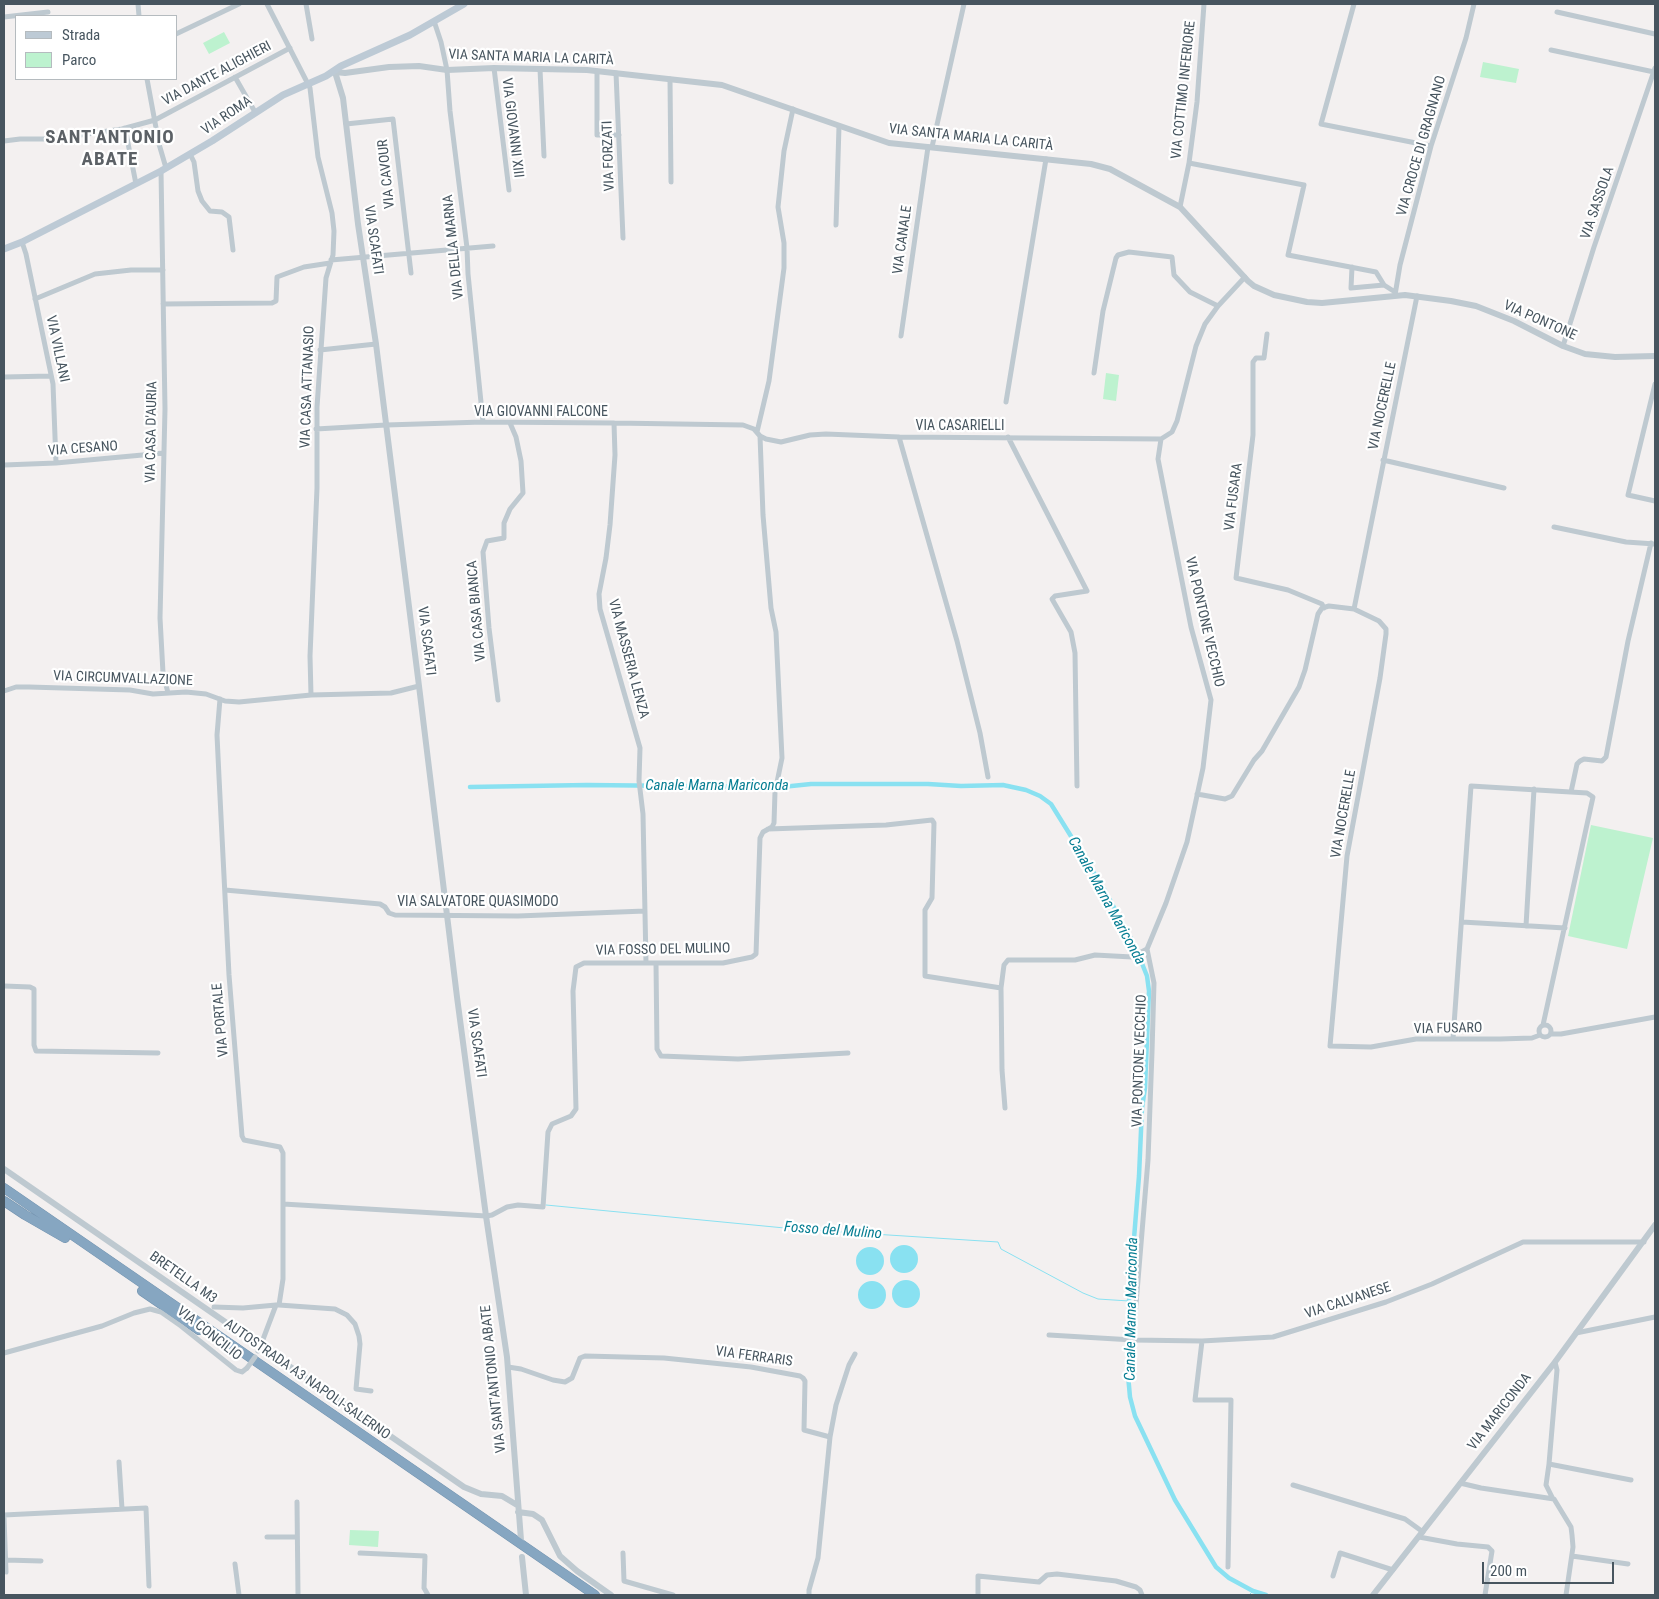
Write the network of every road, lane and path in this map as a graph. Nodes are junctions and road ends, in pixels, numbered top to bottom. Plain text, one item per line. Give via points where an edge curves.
1 (239, 4) edge
2 (267, 4) edge
3 (306, 4) edge
4 (464, 4) edge
5 (964, 4) edge
6 (1204, 4) edge
7 (1354, 4) edge
8 (1474, 4) edge
9 (48, 12) dead end
10 (1556, 12) dead end
11 (22, 15) edge
12 (434, 20) junction
13 (178, 33) edge
14 (1655, 34) edge
15 (312, 39) dead end
16 (290, 48) junction
17 (1551, 50) dead end
18 (494, 68) junction
19 (540, 69) junction
20 (447, 70) junction
21 (1655, 70) edge
22 (597, 71) junction
23 (335, 72) junction
24 (616, 74) junction
25 (235, 77) junction
26 (670, 79) junction
27 (147, 80) edge
28 (309, 84) junction
29 (793, 109) junction
30 (255, 112) junction
31 (155, 120) junction
32 (346, 124) junction
33 (839, 126) junction
34 (125, 128) junction
35 (619, 135) junction
36 (4, 141) edge
37 (1431, 146) junction
38 (930, 147) junction
39 (190, 154) junction
40 (544, 156) dead end
41 (1046, 159) junction
42 (1189, 164) junction
43 (164, 170) junction
44 (671, 182) dead end
45 (136, 184) junction
46 (509, 190) dead end
47 (1180, 207) junction
48 (836, 225) dead end
49 (623, 238) dead end
50 (22, 242) junction
51 (493, 246) dead end
52 (467, 248) junction
53 (4, 249) edge
54 (233, 250) dead end
55 (409, 253) junction
56 (363, 256) junction
57 (331, 262) junction
58 (1352, 267) junction
59 (164, 270) junction
60 (411, 272) dead end
61 (1245, 277) junction
62 (1384, 285) junction
63 (1395, 294) junction
64 (1417, 296) junction
65 (35, 299) junction
66 (163, 304) junction
67 (1218, 306) junction
68 (1267, 334) dead end
69 (901, 336) dead end
70 (376, 344) junction
71 (1563, 346) junction
72 (320, 350) junction
73 (1655, 356) edge
74 (1094, 373) dead end
75 (50, 376) junction
76 (4, 377) edge
77 (1655, 384) edge
78 (1006, 402) dead end
79 (483, 422) junction
80 (510, 423) junction
81 (614, 423) junction
82 (386, 424) junction
83 (316, 429) junction
84 (759, 434) junction
85 (899, 437) junction
86 (1008, 437) junction
87 (1161, 439) junction
88 (164, 453) junction
89 (1383, 460) junction
90 (56, 463) junction
91 (4, 465) edge
92 (1504, 488) dead end
93 (1655, 501) edge
94 (1554, 527) dead end
95 (1653, 543) edge
96 (1324, 608) junction
97 (1354, 609) junction
98 (419, 686) junction
99 (4, 691) edge
100 (168, 692) junction
101 (311, 695) junction
102 (220, 700) junction
103 (498, 700) dead end
104 (988, 777) dead end
105 (1077, 786) dead end
106 (1534, 789) junction
107 (1571, 792) junction
108 (1198, 794) junction
109 (767, 829) junction
110 (225, 890) junction
111 (645, 911) junction
112 (448, 916) junction
113 (1462, 922) junction
114 (1526, 926) junction
115 (1565, 928) junction
116 (1145, 950) junction
117 (646, 963) junction
118 (656, 963) junction
119 (4, 986) edge
120 (1001, 988) junction
121 (1655, 1017) edge
122 (1543, 1024) junction
123 (1551, 1034) junction
124 (1540, 1035) junction
125 (1453, 1039) junction
126 (1330, 1042) joint
127 (158, 1053) dead end
128 (848, 1053) dead end
129 (1005, 1108) dead end
130 (4, 1169) edge
131 (4, 1188) edge
132 (4, 1195) edge
133 (4, 1201) edge
134 (283, 1204) junction
135 (486, 1216) junction
136 (1655, 1225) edge
137 (66, 1238) junction
138 (1644, 1242) junction
139 (277, 1305) junction
140 (214, 1307) dead end
141 (1655, 1318) edge
142 (1576, 1333) junction
143 (1049, 1335) dead end
144 (1132, 1340) junction
145 (1202, 1341) junction
146 (4, 1353) edge
147 (855, 1354) dead end
148 (1555, 1362) junction
149 (508, 1367) junction
150 (371, 1391) dead end
151 (830, 1437) junction
152 (119, 1462) dead end
153 (1548, 1464) junction
154 (1631, 1480) dead end
155 (1460, 1482) junction
156 (516, 1484) junction
157 (1293, 1485) dead end
158 (506, 1496) junction
159 (517, 1496) junction
160 (1553, 1499) junction
161 (297, 1502) dead end
162 (518, 1508) junction
163 (122, 1509) junction
164 (4, 1516) edge
165 (1421, 1534) junction
166 (267, 1537) dead end
167 (297, 1538) junction
168 (521, 1540) dead end
169 (360, 1553) dead end
170 (624, 1553) dead end
171 (1572, 1556) junction
172 (522, 1557) dead end
173 (6, 1560) junction
174 (41, 1561) dead end
175 (235, 1564) dead end
176 (1628, 1564) dead end
177 (1228, 1567) dead end
178 (1393, 1570) junction
179 (6, 1572) dead end
180 (1333, 1576) dead end
181 (149, 1586) dead end
182 (238, 1595) edge
183 (298, 1595) edge
184 (428, 1595) edge
185 (526, 1595) edge
186 (584, 1595) edge
187 (595, 1595) edge
188 (611, 1595) edge
189 (673, 1595) edge
190 (809, 1595) edge
191 (978, 1595) edge
192 (1142, 1595) edge
193 (1373, 1595) edge
194 (1485, 1595) edge
195 (1566, 1595) edge
196 (1571, 1595) edge

1 - 13 street
2 - 16 street
3 - 15 street
4 - 12 main road, VIA ROMA
5 - 38 street, VIA CANALE
6 - 42 street, VIA COTTIMO INFERIORE
7 - 37 street via 1321,124
8 - 37 street, VIA CROCE DI GRAGNANO
9 - 11 street
10 - 14 street
12 - 20 street, VIA DELLA MARNA
12 - 23 main road, VIA ROMA via 410,35 341,66
16 - 25 street, VIA DANTE ALIGHIERI
16 - 28 street via 304,80
17 - 21 street
18 - 19 street, VIA SANTA MARIA LA CARITÀ
18 - 20 street, VIA SANTA MARIA LA CARITÀ
18 - 46 street, VIA GIOVANNI XIII
19 - 22 street, VIA SANTA MARIA LA CARITÀ
19 - 40 street
20 - 23 street, VIA SANTA MARIA LA CARITÀ via 419,66
20 - 52 street, VIA DELLA MARNA
21 - 71 street, VIA SASSOLA
22 - 24 street, VIA SANTA MARIA LA CARITÀ
22 - 35 street via 598,135
23 - 28 main road, VIA ROMA
23 - 32 street, VIA SCAFATI
24 - 26 street, VIA SANTA MARIA LA CARITÀ
24 - 35 street, VIA FORZATI
25 - 30 street
25 - 31 street, VIA DANTE ALIGHIERI
26 - 29 street, VIA SANTA MARIA LA CARITÀ via 722,85
26 - 44 street
27 - 31 street, VIA CASA D'AURIA
28 - 30 main road, VIA ROMA via 282,95
28 - 57 street, VIA CASA ATTANASIO via 318,157 332,213 335,244
29 - 33 street, VIA SANTA MARIA LA CARITÀ
29 - 84 street via 778,208 784,268
30 - 39 main road, VIA ROMA
31 - 34 street, VIA DANTE ALIGHIERI
31 - 43 street, VIA CASA D'AURIA
32 - 55 street, VIA CAVOUR via 393,119
32 - 56 street, VIA SCAFATI
33 - 38 street, VIA SANTA MARIA LA CARITÀ via 889,143
33 - 48 street
34 - 36 street, VIA DANTE ALIGHIERI via 53,139
34 - 45 street
35 - 49 street, VIA FORZATI
37 - 63 street, VIA CROCE DI GRAGNANO
38 - 41 street, VIA SANTA MARIA LA CARITÀ
38 - 69 street, VIA CANALE
39 - 43 main road, VIA ROMA
39 - 54 street via 202,201 210,211 222,212 229,217
41 - 47 street, VIA SANTA MARIA LA CARITÀ via 1110,169
41 - 78 street
42 - 47 street, VIA COTTIMO INFERIORE
42 - 58 street via 1304,185 1288,255
43 - 45 main road, VIA ROMA
43 - 59 street, VIA CASA D'AURIA
45 - 50 main road, VIA ROMA
47 - 61 street, VIA SANTA MARIA LA CARITÀ
50 - 53 main road, VIA ROMA
50 - 65 street, VIA VILLANI
51 - 52 street
52 - 55 street
52 - 79 street, VIA DELLA MARNA
55 - 56 street
55 - 60 street, VIA CAVOUR
56 - 57 street
56 - 70 street, VIA SCAFATI
57 - 66 street via 277,277 276,301 272,304
57 - 72 street, VIA CASA ATTANASIO via 326,278
58 - 62 street via 1376,272
58 - 62 street via 1351,288
59 - 65 street via 95,274
59 - 66 street, VIA CASA D'AURIA
61 - 63 street, VIA SANTA MARIA LA CARITÀ via 1266,292 1307,302 1352,301
61 - 67 street
62 - 63 street
63 - 64 street, VIA SANTA MARIA LA CARITÀ
64 - 71 street, VIA PONTONE via 1476,306
64 - 89 street, VIA NOCERELLE
65 - 75 street, VIA VILLANI
66 - 88 street, VIA CASA D'AURIA
67 - 74 street via 1190,292 1174,275 1172,257 1129,252 1118,255 1103,311
67 - 87 street via 1196,346 1178,421 1172,432
68 - 96 street, VIA FUSARA via 1264,358 1256,358 1253,362 1253,435 1236,578 1288,590 1322,604
70 - 72 street
70 - 82 street, VIA SCAFATI
71 - 73 street, VIA PONTONE via 1592,355
72 - 83 street, VIA CASA ATTANASIO
75 - 76 street
75 - 90 street, VIA VILLANI via 55,401
77 - 93 street via 1628,495
79 - 80 street, VIA GIOVANNI FALCONE
79 - 82 street, VIA GIOVANNI FALCONE
80 - 81 street, VIA GIOVANNI FALCONE
80 - 103 street, VIA CASA BIANCA via 521,461 523,493 504,523 504,538 486,541 482,552
81 - 84 street, VIA GIOVANNI FALCONE via 743,425
81 - 111 street, VIA MASSERIA LENZA via 611,515 599,594 600,609 640,748
82 - 83 street, VIA GIOVANNI FALCONE
82 - 98 street, VIA SCAFATI
83 - 101 street, VIA CASA ATTANASIO
84 - 85 street, VIA CASARIELLI via 781,442 810,435
84 - 109 street via 770,608 776,632 782,758 775,792 774,823
85 - 86 street, VIA CASARIELLI
85 - 104 street via 957,641
86 - 87 street, VIA CASARIELLI
86 - 105 street via 1087,591 1052,599 1071,632 1075,653
87 - 108 street, VIA PONTONE VECCHIO via 1158,459 1191,627 1212,700
88 - 90 street, VIA CESANO
88 - 100 street, VIA CASA D'AURIA via 160,618 163,673
89 - 92 street
89 - 97 street, VIA NOCERELLE
90 - 91 street, VIA CESANO
94 - 95 street via 1626,542
95 - 107 street via 1628,641 1606,757 1602,761 1584,759 1577,764
96 - 97 street, VIA NOCERELLE
96 - 108 street via 1318,614 1299,686 1232,796 1224,799
97 - 126 street, VIA NOCERELLE via 1379,621 1386,634 1347,856
98 - 101 street, VIA CIRCUMVALLAZIONE via 380,694
98 - 112 street, VIA SCAFATI
99 - 100 street, VIA CIRCUMVALLAZIONE via 28,687
100 - 102 street, VIA CIRCUMVALLAZIONE via 200,693
101 - 102 street, VIA CIRCUMVALLAZIONE via 238,702
102 - 110 street, VIA PORTALE via 217,745
106 - 107 street
106 - 113 street via 1470,786
106 - 114 street
107 - 115 street via 1589,794 1594,799
108 - 116 street, VIA PONTONE VECCHIO via 1187,842 1166,903
109 - 118 street, VIA FOSSO DEL MULINO via 760,838 756,954 723,964
109 - 120 street via 932,820 932,898 925,910 925,976
110 - 112 street, VIA SALVATORE QUASIMODO via 380,904 396,915
110 - 134 street, VIA PORTALE via 242,1136 244,1140 282,1149
111 - 112 street, VIA SALVATORE QUASIMODO
111 - 117 street, VIA MASSERIA LENZA
112 - 135 street, VIA SCAFATI
113 - 114 street
113 - 125 street
114 - 115 street
115 - 122 street
116 - 120 street via 1132,957 1095,955 1075,960 1008,960
116 - 144 street, VIA PONTONE VECCHIO via 1154,983 1152,1052 1148,1160
117 - 118 street, VIA FOSSO DEL MULINO
117 - 135 street, VIA FOSSO DEL MULINO via 584,963 576,967 572,991 576,1109 571,1116 549,1128 543,1205 507,1207
118 - 128 street via 657,1049 661,1056 738,1059
119 - 127 street via 32,987 34,991 36,1051
120 - 129 street
121 - 123 street, VIA FUSARO
122 - 123 street via 1551,1028
122 - 124 street via 1539,1029
123 - 124 street, VIA FUSARO via 1546,1037
124 - 125 street, VIA FUSARO via 1532,1038
125 - 126 street, VIA FUSARO via 1416,1039 1371,1047 1333,1047
130 - 158 street, BRETELLA M3 via 464,1487 481,1494
131 - 187 highway, AUTOSTRADA A3 NAPOLI-SALERNO
132 - 137 highway, AUTOSTRADA A3 NAPOLI-SALERNO
133 - 137 highway
134 - 135 street, VIA FOSSO DEL MULINO
134 - 139 street, VIA PORTALE via 283,1279
135 - 149 street, VIA SANT'ANTONIO ABATE
136 - 138 street, VIA MARICONDA
137 - 186 highway, AUTOSTRADA A3 NAPOLI-SALERNO
138 - 142 street, VIA MARICONDA
138 - 145 street, VIA CALVANESE via 1523,1242 1432,1284 1332,1320 1272,1337
139 - 140 street
139 - 146 street, VIA CONCILIO, bridge via 256,1354 242,1372 161,1312 150,1309
139 - 150 street via 335,1309 347,1314 355,1324 360,1344 356,1389
141 - 142 street
142 - 148 street, VIA MARICONDA
143 - 144 street, VIA CALVANESE
144 - 145 street, VIA CALVANESE
145 - 177 street via 1194,1400 1232,1400
147 - 151 street via 836,1405
148 - 153 street via 1557,1370
148 - 155 street, VIA MARICONDA
149 - 151 street, VIA FERRARIS via 565,1382 572,1378 580,1358 591,1355 686,1359 800,1376 805,1381 804,1430
149 - 156 street, VIA SANT'ANTONIO ABATE
151 - 190 street via 818,1558
152 - 163 street
153 - 154 street
153 - 160 street via 1546,1485
155 - 160 street
155 - 165 street, VIA MARICONDA
156 - 158 street
156 - 159 street, VIA SANT'ANTONIO ABATE
157 - 165 street via 1405,1519
158 - 159 street, BRETELLA M3
158 - 162 street, BRETELLA M3
159 - 162 street, VIA SANT'ANTONIO ABATE
160 - 171 street via 1571,1527
161 - 167 street
162 - 168 street, VIA SANT'ANTONIO ABATE
162 - 188 street, BRETELLA M3 via 542,1520 560,1556
163 - 164 street
163 - 181 street via 146,1508
164 - 173 street
165 - 178 street, VIA MARICONDA
165 - 194 street via 1457,1544 1488,1547 1492,1551
166 - 167 street
167 - 183 street
169 - 184 street via 425,1556 424,1588
170 - 189 street via 624,1582
171 - 176 street
171 - 195 street
172 - 185 street
173 - 174 street
173 - 179 street
175 - 182 street
178 - 180 street via 1340,1552
178 - 193 street, VIA MARICONDA
191 - 192 street via 978,1576 1039,1582 1057,1574 1116,1581 1136,1587
195 - 196 street

